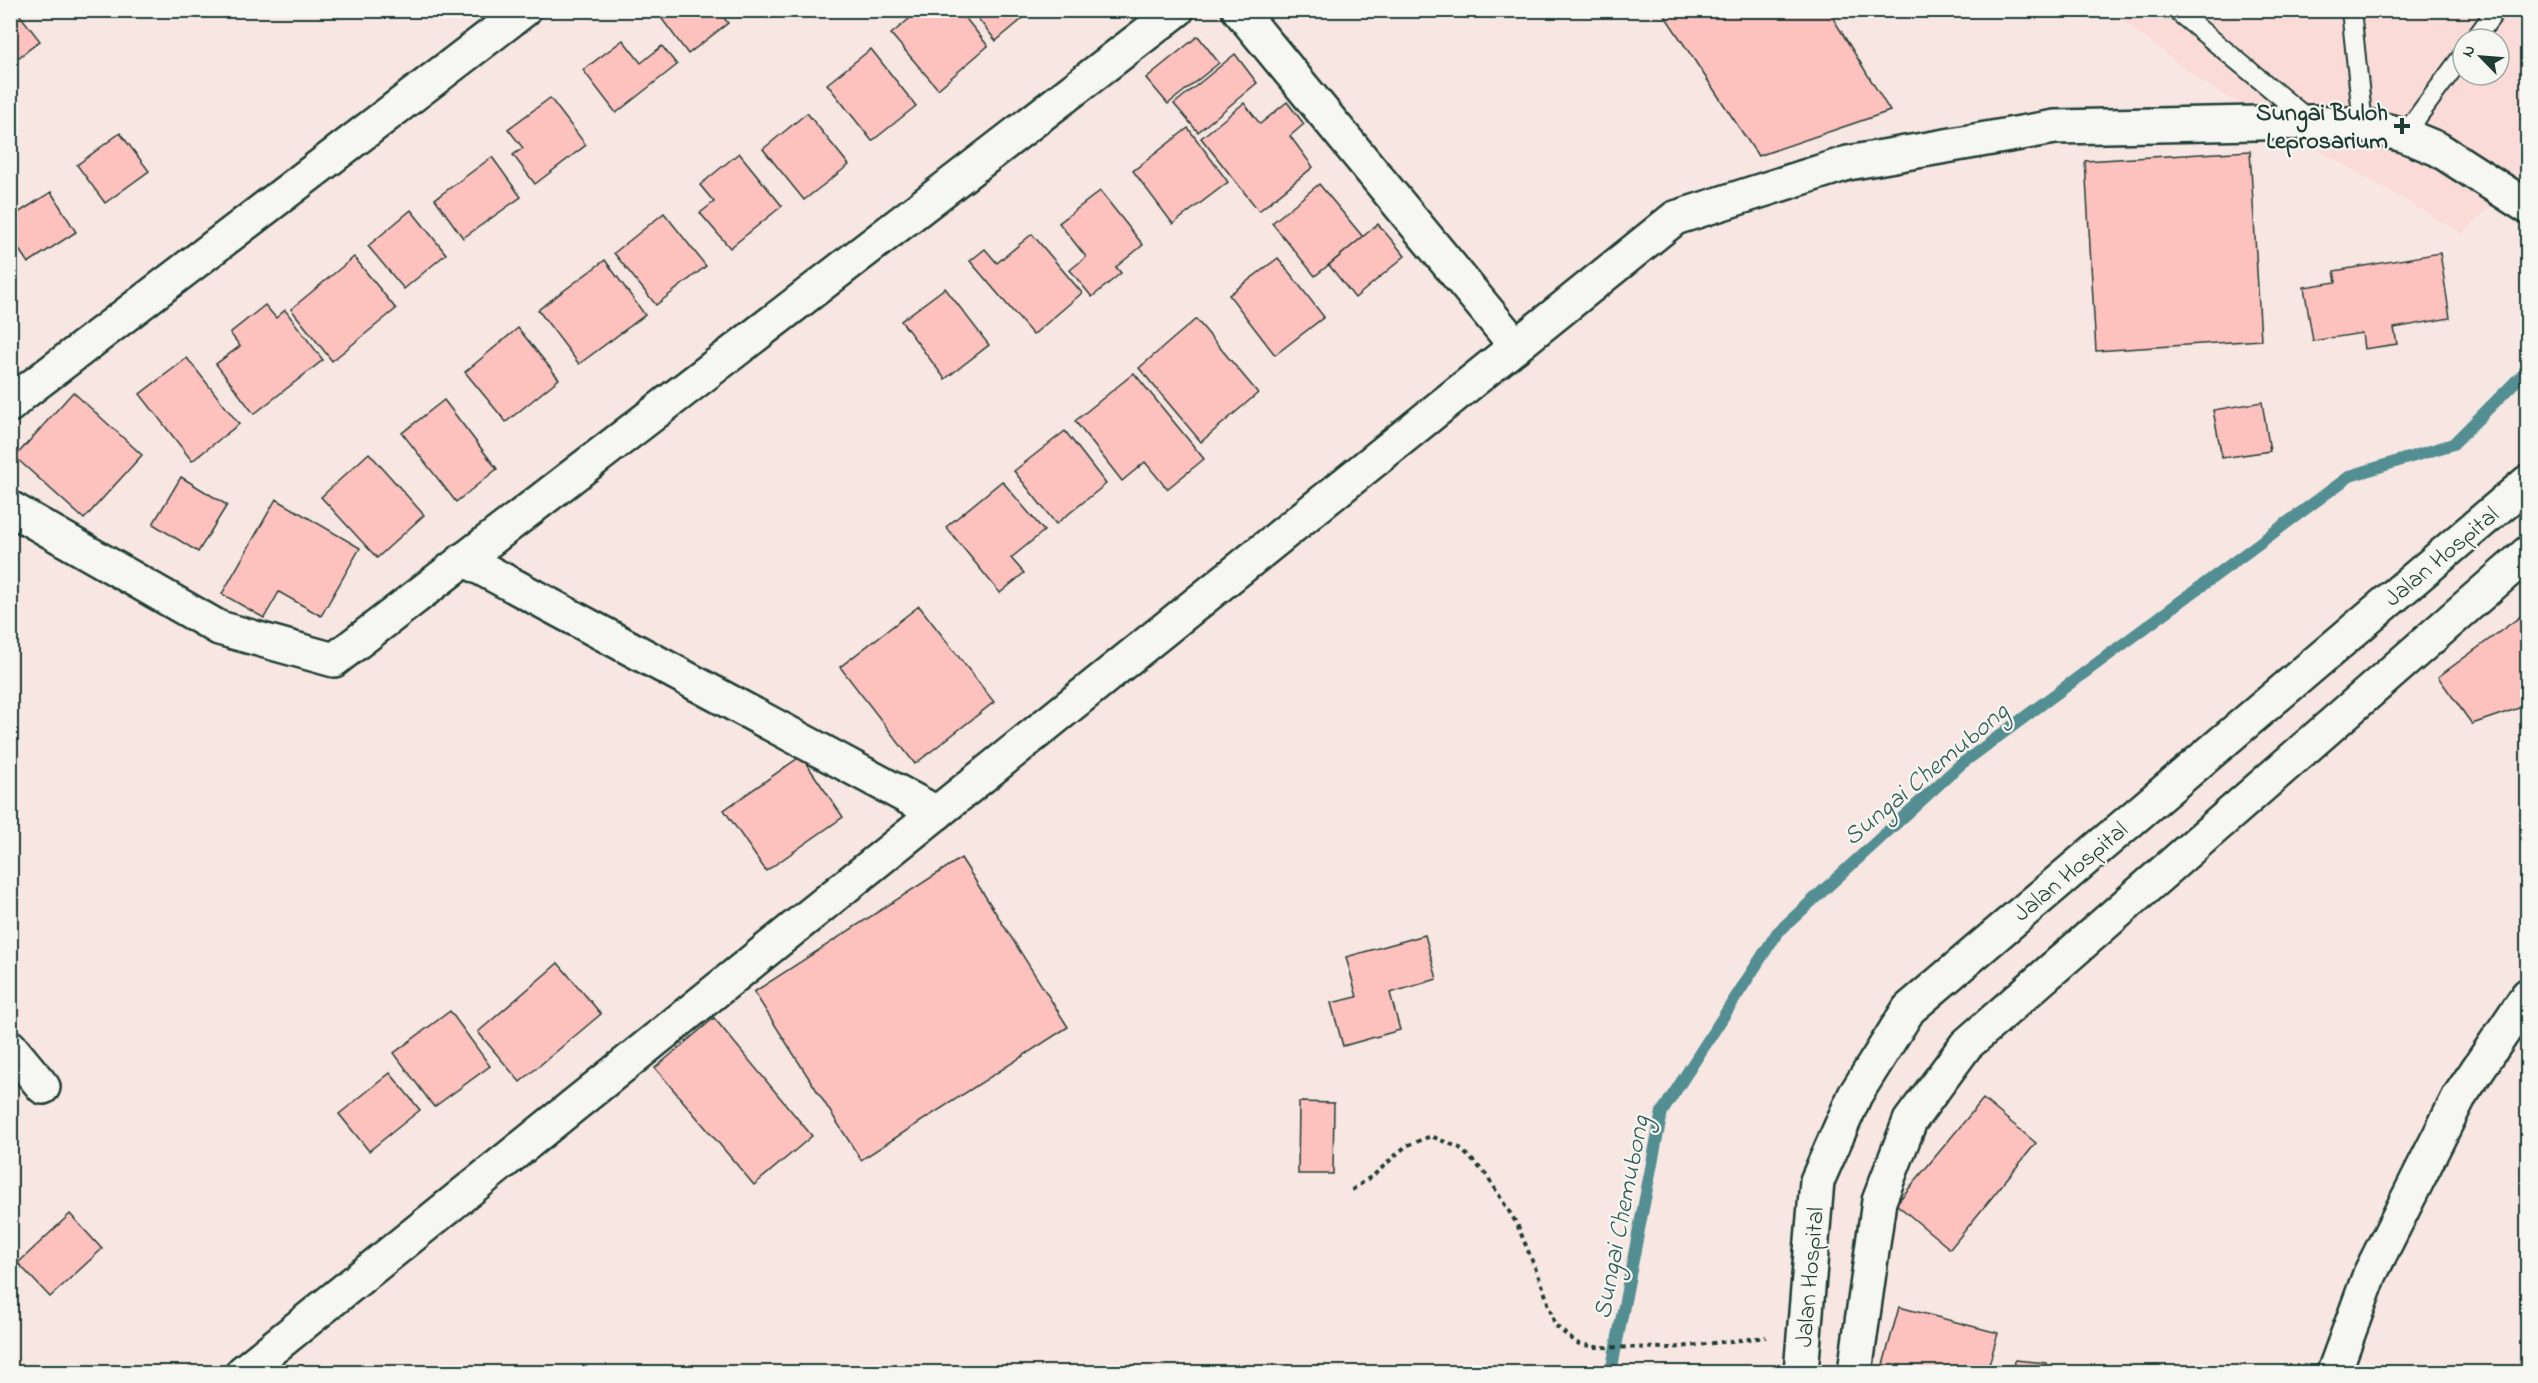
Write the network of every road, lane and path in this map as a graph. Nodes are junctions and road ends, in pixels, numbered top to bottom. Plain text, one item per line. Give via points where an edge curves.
1 (524, 10) edge
2 (1177, 10) edge
3 (1239, 10) edge
4 (2176, 10) edge
5 (2351, 10) edge
6 (2496, 10) edge
7 (2484, 27) edge
8 (2451, 71) edge
9 (2311, 122) junction
10 (2363, 125) junction
11 (2404, 135) junction
12 (2528, 207) edge
13 (1516, 346) junction
14 (10, 405) edge
15 (2528, 482) edge
16 (10, 508) edge
17 (2528, 553) edge
18 (464, 560) junction
19 (937, 813) junction
20 (2528, 995) edge
21 (10, 1047) edge
22 (43, 1087) dead end
23 (1352, 1190) dead end
24 (1805, 1332) junction
25 (243, 1372) edge
26 (1801, 1372) edge
27 (1856, 1372) edge
28 (2334, 1372) edge

1 - 14 street
2 - 18 street
3 - 13 street
4 - 9 lane
5 - 10 lane
6 - 7 lane
8 - 11 lane
9 - 10 street
9 - 13 street via 2055,127 1848,163 1675,218
10 - 11 street
11 - 12 street via 2438,149
13 - 19 street
15 - 24 street, Jalan Hospital via 1909,1009 1855,1095 1817,1181
16 - 18 street via 219,628 334,660
17 - 27 street via 1966,1046 1910,1121 1879,1201
18 - 19 street
19 - 25 street
20 - 28 street via 2459,1097 2370,1274
21 - 22 street
23 - 24 path via 1406,1146 1431,1136 1460,1148 1485,1173 1517,1224 1555,1324 1576,1343 1671,1348
24 - 26 street, Jalan Hospital

